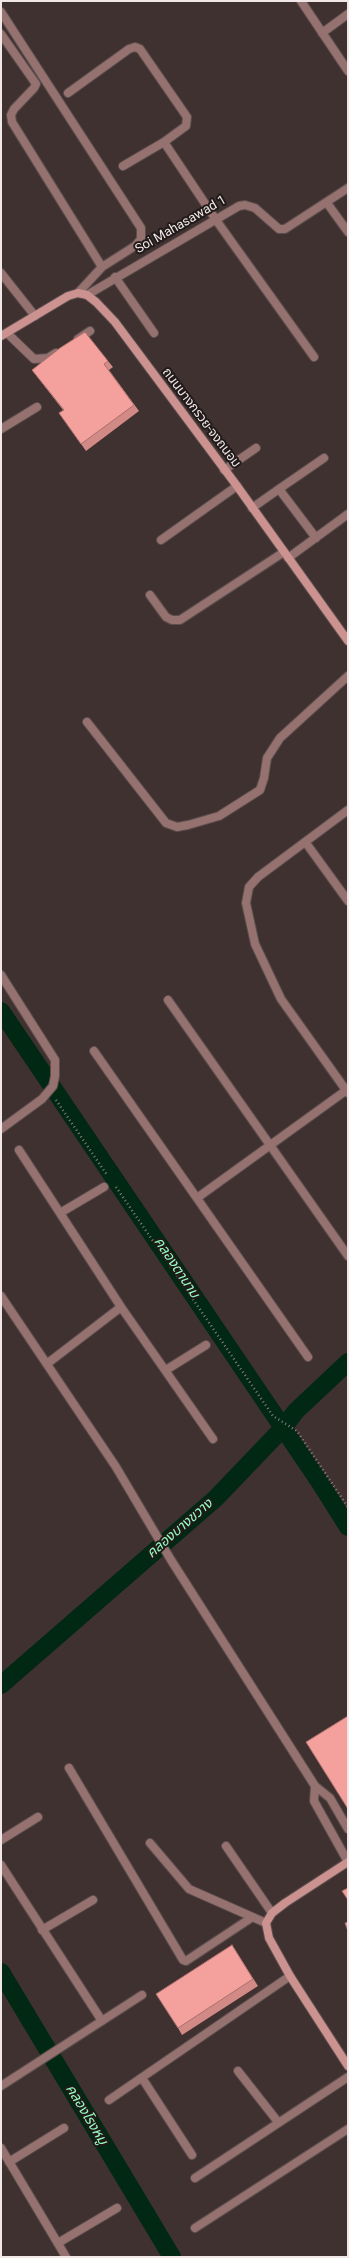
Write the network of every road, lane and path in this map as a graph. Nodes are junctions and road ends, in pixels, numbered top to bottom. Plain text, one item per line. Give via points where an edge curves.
1 (301, 1) edge
2 (1, 12) edge
3 (348, 14) edge
4 (322, 33) junction
5 (1, 34) edge
6 (348, 71) edge
7 (68, 93) dead end
8 (164, 142) junction
9 (123, 166) dead end
10 (348, 188) edge
11 (327, 203) junction
12 (216, 220) junction
13 (348, 232) edge
14 (102, 267) junction
15 (1, 273) edge
16 (115, 277) junction
17 (78, 293) junction
18 (87, 295) junction
19 (35, 316) junction
20 (90, 331) dead end
21 (154, 333) dead end
22 (4, 335) edge
23 (314, 357) dead end
24 (37, 407) dead end
25 (1, 429) edge
26 (256, 448) dead end
27 (324, 458) dead end
28 (224, 470) junction
29 (237, 486) junction
30 (279, 489) junction
31 (252, 508) junction
32 (348, 514) edge
33 (316, 538) junction
34 (161, 540) dead end
35 (286, 555) junction
36 (150, 595) dead end
37 (348, 641) edge
38 (348, 676) edge
39 (87, 722) dead end
40 (348, 810) edge
41 (306, 843) junction
42 (348, 901) edge
43 (1, 975) edge
44 (168, 1000) dead end
45 (94, 1051) dead end
46 (348, 1091) edge
47 (54, 1097) dead end
48 (1, 1129) edge
49 (268, 1145) junction
50 (19, 1150) dead end
51 (104, 1187) dead end
52 (197, 1198) junction
53 (60, 1213) junction
54 (348, 1256) edge
55 (1, 1296) edge
56 (122, 1307) junction
57 (206, 1345) dead end
58 (308, 1357) dead end
59 (48, 1363) junction
60 (166, 1370) junction
61 (213, 1439) dead end
62 (348, 1507) edge
63 (69, 1768) dead end
64 (315, 1786) junction
65 (38, 1817) dead end
66 (348, 1829) edge
67 (1, 1840) edge
68 (150, 1843) dead end
69 (226, 1846) dead end
70 (348, 1862) edge
71 (1, 1865) edge
72 (93, 1900) dead end
73 (272, 1913) junction
74 (251, 1918) junction
75 (266, 1923) junction
76 (42, 1930) junction
77 (290, 1976) junction
78 (142, 1995) dead end
79 (102, 2021) junction
80 (348, 2066) edge
81 (238, 2071) dead end
82 (348, 2077) edge
83 (142, 2078) junction
84 (1, 2086) edge
85 (109, 2100) dead end
86 (278, 2122) junction
87 (64, 2128) dead end
88 (348, 2128) edge
89 (1, 2148) edge
90 (192, 2155) dead end
91 (9, 2162) junction
92 (196, 2178) dead end
93 (117, 2208) dead end
94 (195, 2228) dead end
95 (58, 2243) junction
96 (66, 2257) edge

1 - 4 street
2 - 14 street via 141,228 141,239 135,246
3 - 4 street
4 - 6 street
5 - 14 street via 36,84 14,109 11,114 12,122
7 - 8 street via 129,50 135,47 140,49 187,117 186,126
8 - 9 street
8 - 12 street
10 - 11 street, Soi Mahasawad 1
11 - 12 street, Soi Mahasawad 1 via 285,229 280,229 255,208 245,205
11 - 13 street
12 - 16 street, Soi Mahasawad 1
12 - 23 street
14 - 17 street
15 - 19 street
16 - 18 street, Soi Mahasawad 1
16 - 21 street
17 - 18 street
17 - 19 street via 68,296
18 - 28 street, ถนนบางกรวย-จงถนอม via 115,322
19 - 22 street
20 - 22 street via 48,358 34,359
24 - 25 street
26 - 28 street
27 - 30 street
28 - 29 street, ถนนบางกรวย-จงถนอม
29 - 31 street, ถนนบางกรวย-จงถนอม
29 - 34 street
30 - 31 street
30 - 33 street
31 - 35 street, ถนนบางกรวย-จงถนอม
32 - 33 street
33 - 35 street
35 - 36 street via 180,620 172,620 166,616
35 - 37 street, ถนนบางกรวย-จงถนอม
38 - 39 street via 280,738 266,758 260,790 219,816 188,826 177,827 166,823
40 - 41 street
41 - 42 street
41 - 46 street via 258,877 250,887 246,903 255,944 281,999
43 - 48 street via 55,1060 53,1086 42,1099
44 - 49 street
45 - 52 street
46 - 49 street
47 - 62 path via 273,1416 297,1431
49 - 52 street
49 - 54 street
50 - 53 street
51 - 53 street
52 - 58 street
53 - 56 street
55 - 59 street
56 - 59 street
56 - 60 street
57 - 60 street
59 - 64 street
60 - 61 street
63 - 74 street via 183,1960 186,1961
64 - 66 street via 330,1798
64 - 70 street via 314,1801
65 - 67 street
68 - 74 street via 189,1889
69 - 73 street
70 - 73 street
71 - 76 street
72 - 76 street
73 - 75 street
74 - 75 street
75 - 77 street via 269,1938
76 - 79 street
77 - 80 street
77 - 83 street
78 - 79 street
79 - 84 street
81 - 86 street
82 - 86 street
83 - 85 street
83 - 90 street
86 - 92 street
87 - 91 street
88 - 94 street
89 - 91 street
91 - 95 street
93 - 95 street
95 - 96 street

